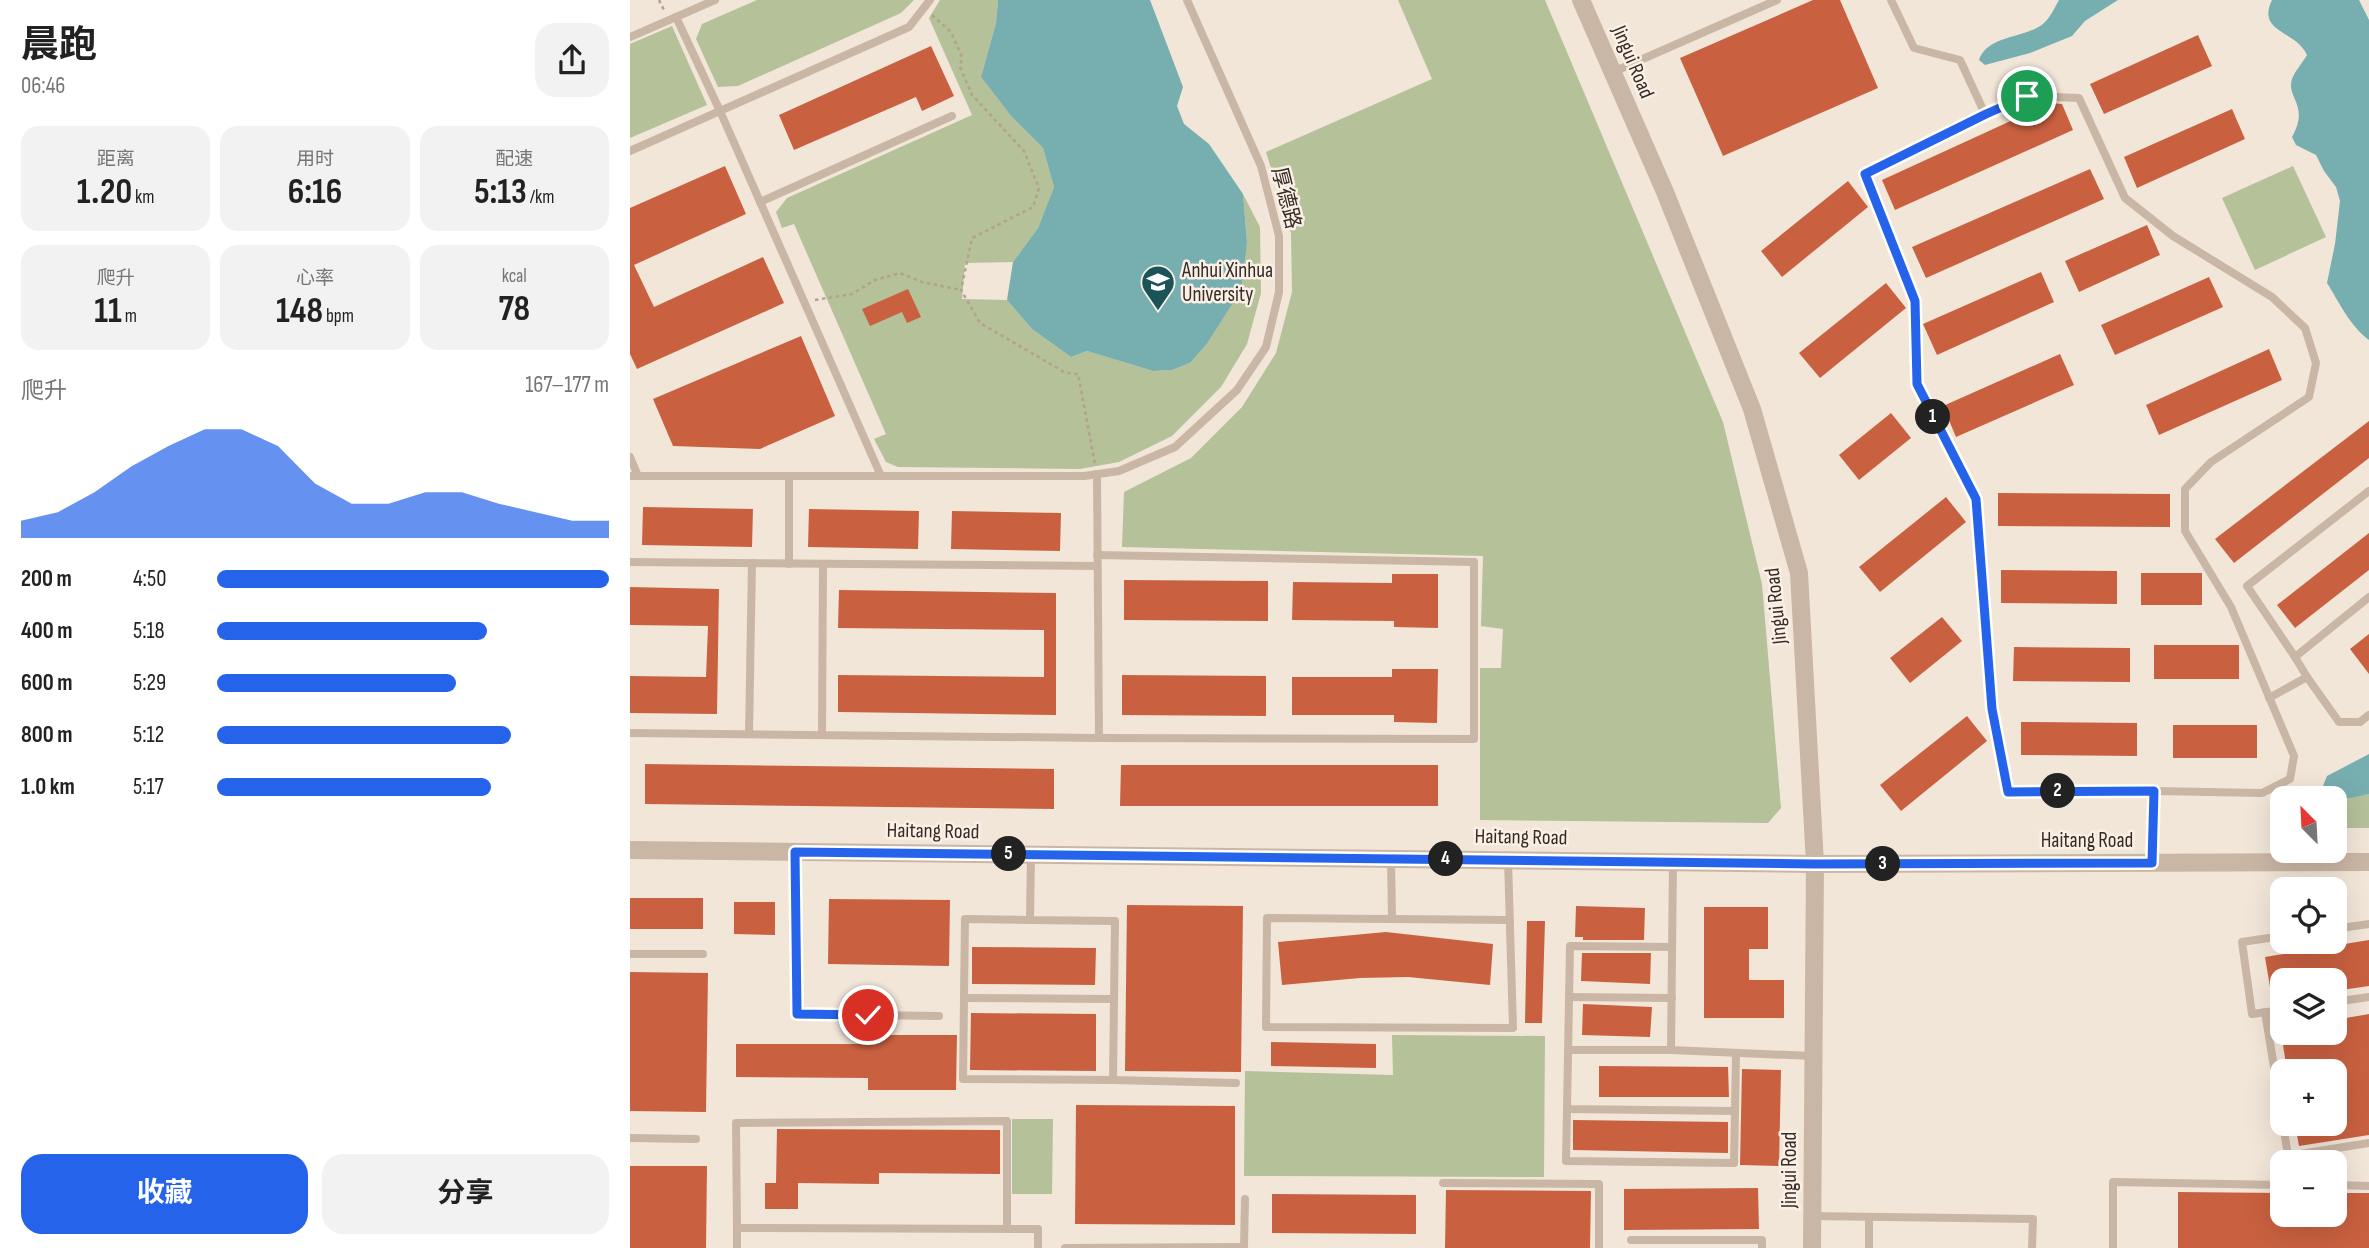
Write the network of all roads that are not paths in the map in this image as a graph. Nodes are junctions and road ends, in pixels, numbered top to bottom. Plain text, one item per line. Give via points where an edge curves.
1 (715, 0) edge
2 (1187, 0) edge
3 (1581, 0) edge
4 (1777, 0) edge
5 (1891, 0) edge
6 (928, 4) edge
7 (676, 17) junction
8 (630, 37) edge
9 (1613, 72) junction
10 (720, 111) junction
11 (1986, 114) junction
12 (952, 117) dead end
13 (630, 151) edge
14 (760, 202) junction
15 (630, 457) edge
16 (1097, 474) junction
17 (634, 476) edge
18 (789, 476) junction
19 (881, 476) junction
20 (2369, 491) edge
21 (1097, 555) junction
22 (630, 562) edge
23 (752, 563) junction
24 (789, 564) junction
25 (823, 564) junction
26 (1097, 566) junction
27 (2369, 597) edge
28 (2295, 657) junction
29 (2306, 677) junction
30 (2269, 698) junction
31 (2369, 715) edge
32 (630, 733) edge
33 (749, 734) junction
34 (822, 735) junction
35 (1099, 738) junction
36 (2154, 791) junction
37 (630, 850) edge
38 (795, 852) junction
39 (1031, 855) junction
40 (1391, 859) junction
41 (1508, 860) junction
42 (1673, 861) junction
43 (2369, 862) edge
44 (2152, 863) junction
45 (1815, 864) junction
46 (1392, 919) junction
47 (1030, 920) junction
48 (1510, 920) junction
49 (2369, 923) edge
50 (2347, 927) edge
51 (2270, 938) edge
52 (1672, 947) junction
53 (630, 954) edge
54 (703, 954) dead end
55 (1569, 997) junction
56 (2369, 997) edge
57 (964, 998) junction
58 (1672, 998) junction
59 (1114, 999) junction
60 (2347, 1000) edge
61 (2270, 1011) edge
62 (2265, 1012) junction
63 (939, 1016) dead end
64 (1568, 1049) junction
65 (1671, 1050) junction
66 (1736, 1053) junction
67 (1812, 1056) junction
68 (2273, 1059) edge
69 (1113, 1080) junction
70 (1236, 1083) dead end
71 (1567, 1109) junction
72 (1735, 1111) junction
73 (2285, 1136) edge
74 (630, 1138) edge
75 (696, 1139) dead end
76 (2369, 1143) edge
77 (1443, 1183) dead end
78 (2270, 1185) edge
79 (2347, 1185) edge
80 (2369, 1186) edge
81 (1245, 1199) dead end
82 (1811, 1216) junction
83 (1869, 1218) junction
84 (737, 1228) junction
85 (1007, 1228) junction
86 (1631, 1240) dead end
87 (1244, 1247) edge
88 (737, 1248) edge
89 (1038, 1248) edge
90 (1065, 1248) edge
91 (1599, 1248) edge
92 (1762, 1248) edge
93 (1812, 1248) edge
94 (1869, 1248) edge
95 (2032, 1248) edge
96 (2113, 1248) edge

1 - 7 lane
2 - 16 lane, 厚德路 via 1261,166 1279,236 1279,292 1266,347 1237,390 1175,447 1119,471
3 - 9 street, Jingui Road
4 - 9 lane
5 - 11 lane via 1913,48 1960,60
6 - 10 lane via 909,27
7 - 8 lane
7 - 10 lane
9 - 45 street, Jingui Road via 1752,409 1798,573
10 - 13 lane
10 - 14 lane
11 - 30 lane via 2027,96 2079,98 2124,198 2172,236 2272,297 2305,328 2316,363 2309,397 2211,462 2185,489 2185,531 2231,607
11 - 36 lane via 1865,174 1915,301 1917,384 1976,499 1992,709 2008,792
12 - 14 lane
14 - 19 lane
15 - 17 lane
16 - 19 lane, 厚德路
16 - 21 lane
17 - 18 lane, 厚德路
18 - 19 lane, 厚德路
18 - 24 lane
20 - 28 lane via 2247,586
21 - 26 lane
21 - 35 lane via 1474,562 1474,738
22 - 23 lane
23 - 24 lane
23 - 33 lane
24 - 25 lane
25 - 26 lane
25 - 34 lane
26 - 35 lane
27 - 28 lane
28 - 29 lane
29 - 30 lane
29 - 31 lane via 2339,722 2360,722
30 - 36 lane via 2294,756 2290,779 2262,793
32 - 33 lane
33 - 34 lane
34 - 35 lane
36 - 44 lane
37 - 38 street, Haitang Road
38 - 39 street, Haitang Road
38 - 63 lane via 797,1014
39 - 40 street, Haitang Road
39 - 47 lane
40 - 41 street, Haitang Road
40 - 46 lane
41 - 42 street, Haitang Road
41 - 48 lane
42 - 45 street, Haitang Road
42 - 52 lane
43 - 44 street, Haitang Road
44 - 45 street, Haitang Road
45 - 67 street, Jingui Road
46 - 48 lane
46 - 48 lane via 1267,918 1266,1027 1513,1028
47 - 57 lane via 965,919
47 - 59 lane via 1115,920
49 - 50 lane
51 - 62 lane via 2242,942 2252,1014
52 - 55 lane via 1570,946
52 - 58 lane
53 - 54 lane
55 - 58 lane
55 - 64 lane
56 - 60 lane
57 - 59 lane
57 - 69 lane via 963,1079
58 - 65 lane
59 - 69 lane
61 - 62 lane
62 - 68 lane
64 - 65 lane
64 - 71 lane
65 - 66 lane
66 - 67 lane
66 - 72 lane
67 - 82 street, Jingui Road
69 - 70 lane
71 - 72 lane
71 - 72 lane via 1566,1161 1734,1163
73 - 76 lane via 2288,1156
74 - 75 lane
77 - 91 lane via 1599,1184
78 - 96 lane via 2113,1182
79 - 80 lane
81 - 87 lane
82 - 83 lane
82 - 93 street, Jingui Road
83 - 94 lane
83 - 95 lane via 2033,1219
84 - 85 lane
84 - 85 lane via 736,1123 1007,1121
84 - 88 lane
85 - 89 lane via 1038,1229
86 - 92 lane via 1762,1240
87 - 90 lane

